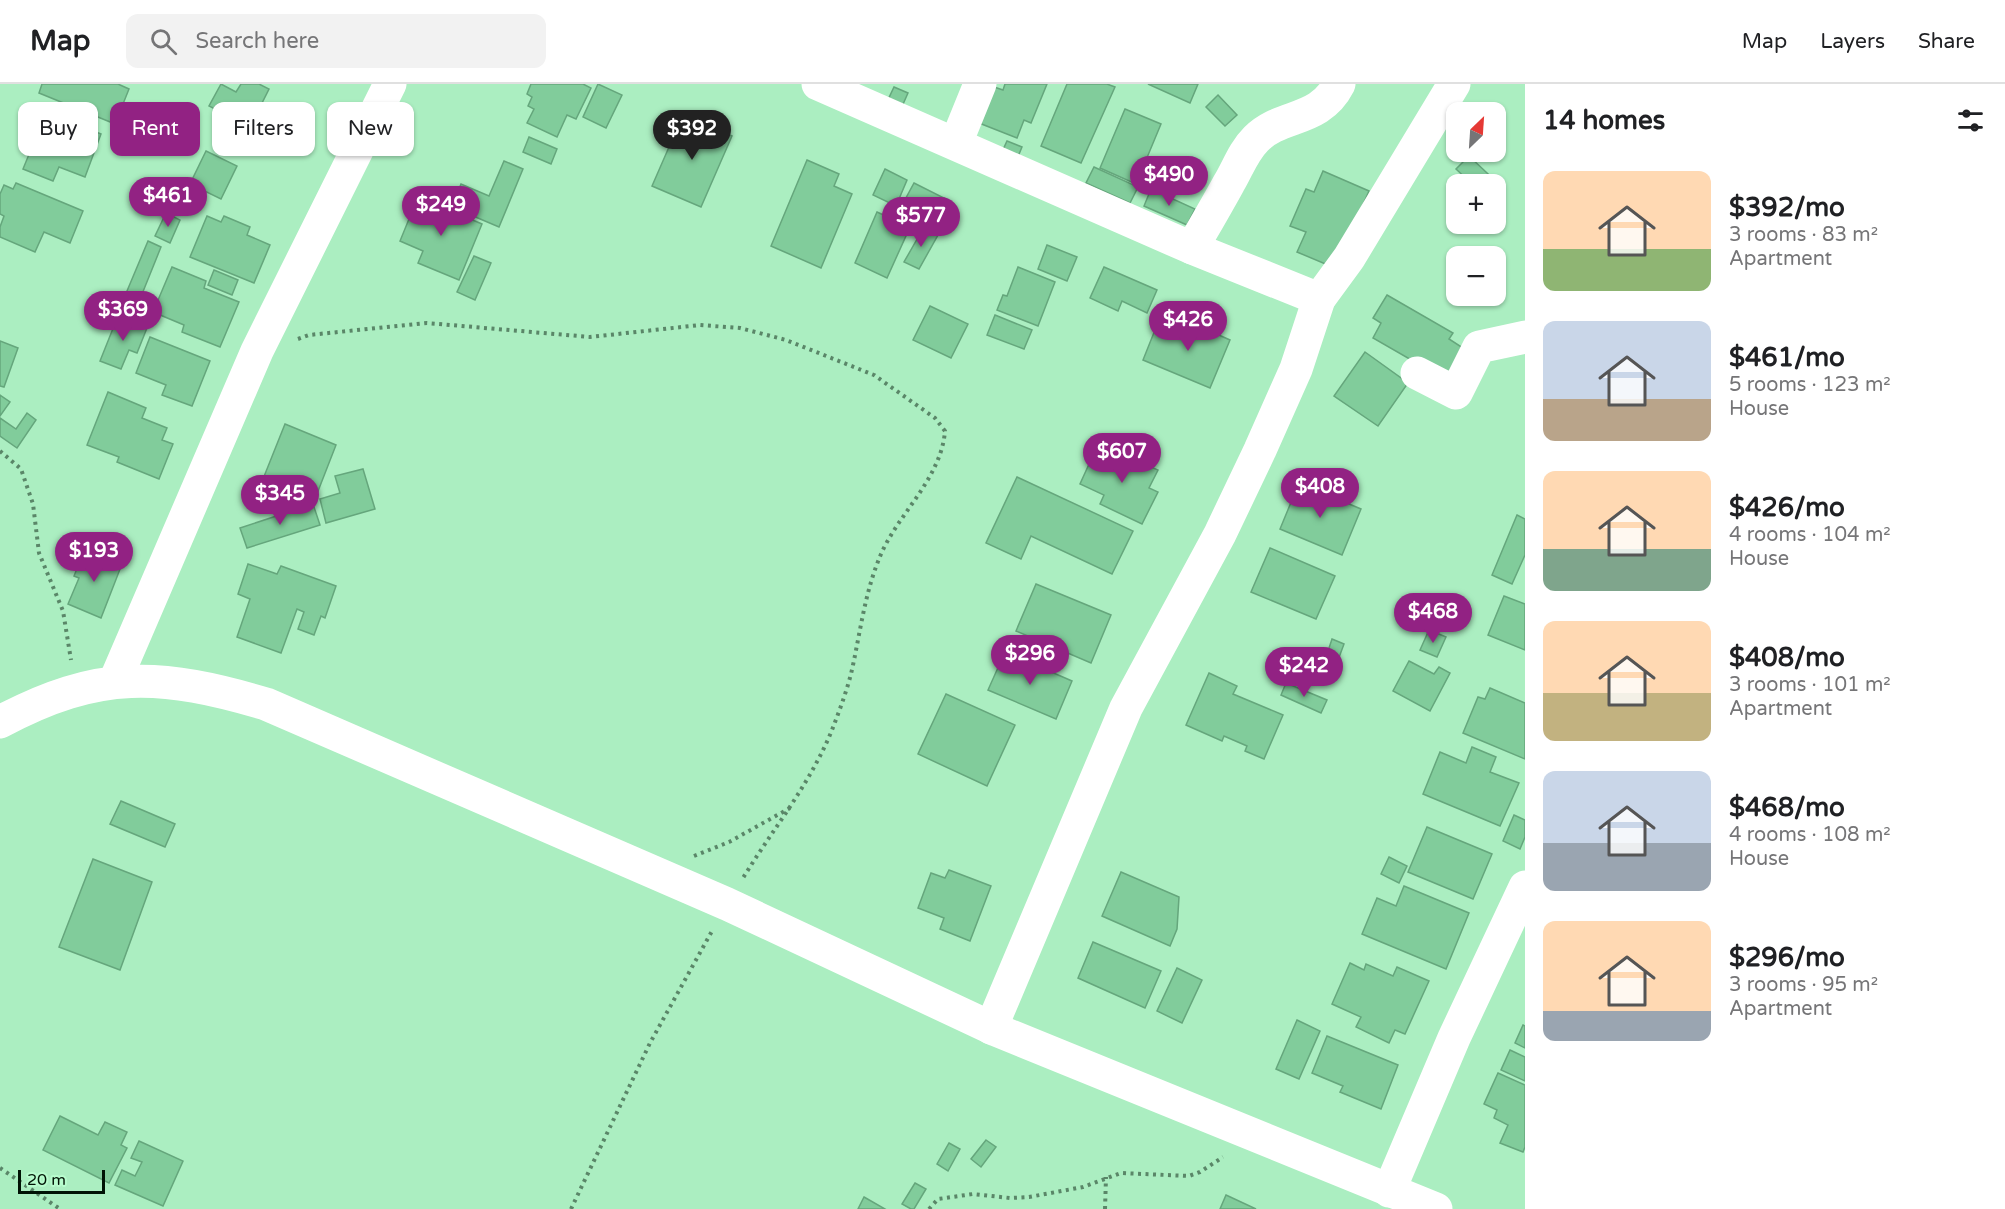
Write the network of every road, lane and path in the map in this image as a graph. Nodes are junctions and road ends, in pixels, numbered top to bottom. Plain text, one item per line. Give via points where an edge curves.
1 (390, 84) edge
2 (818, 84) edge
3 (980, 84) edge
4 (1339, 84) edge
5 (1454, 84) edge
6 (956, 143) junction
7 (1192, 248) junction
8 (1319, 299) junction
9 (1525, 337) edge
10 (257, 351) junction
11 (1417, 374) dead end
12 (0, 450) edge
13 (115, 681) junction
14 (75, 689) junction
15 (0, 722) edge
16 (792, 807) junction
17 (648, 872) junction
18 (1525, 887) edge
19 (727, 904) junction
20 (991, 1028) junction
21 (1254, 1136) junction
22 (0, 1168) edge
23 (1106, 1177) junction
24 (1412, 1202) edge
25 (60, 1209) edge
26 (571, 1209) edge
27 (928, 1209) edge
28 (1105, 1209) edge

1 - 10 street
2 - 6 street
3 - 6 street
4 - 7 street via 1317,110 1272,127 1248,148
5 - 8 street via 1349,258
6 - 7 street
7 - 8 street
8 - 20 street via 1296,369 1260,450 1220,534 1126,708
9 - 11 street via 1479,347 1456,393
10 - 13 street
10 - 16 path via 309,335 428,323 590,336 700,325 740,328 786,340 874,375 935,418 945,431 940,454 879,558 866,594 850,676 831,732
12 - 14 path via 21,469 33,504 39,553 63,611
13 - 14 street
13 - 17 street via 168,682 215,689 266,704
14 - 15 street
16 - 17 path via 729,842
16 - 19 path
17 - 19 street
18 - 24 street via 1454,1038
19 - 20 street
19 - 26 path via 650,1043
20 - 21 street
21 - 23 path via 1190,1176 1129,1173
21 - 24 street
22 - 25 path
23 - 27 path via 1083,1187 1029,1197 973,1194 938,1199
23 - 28 path

